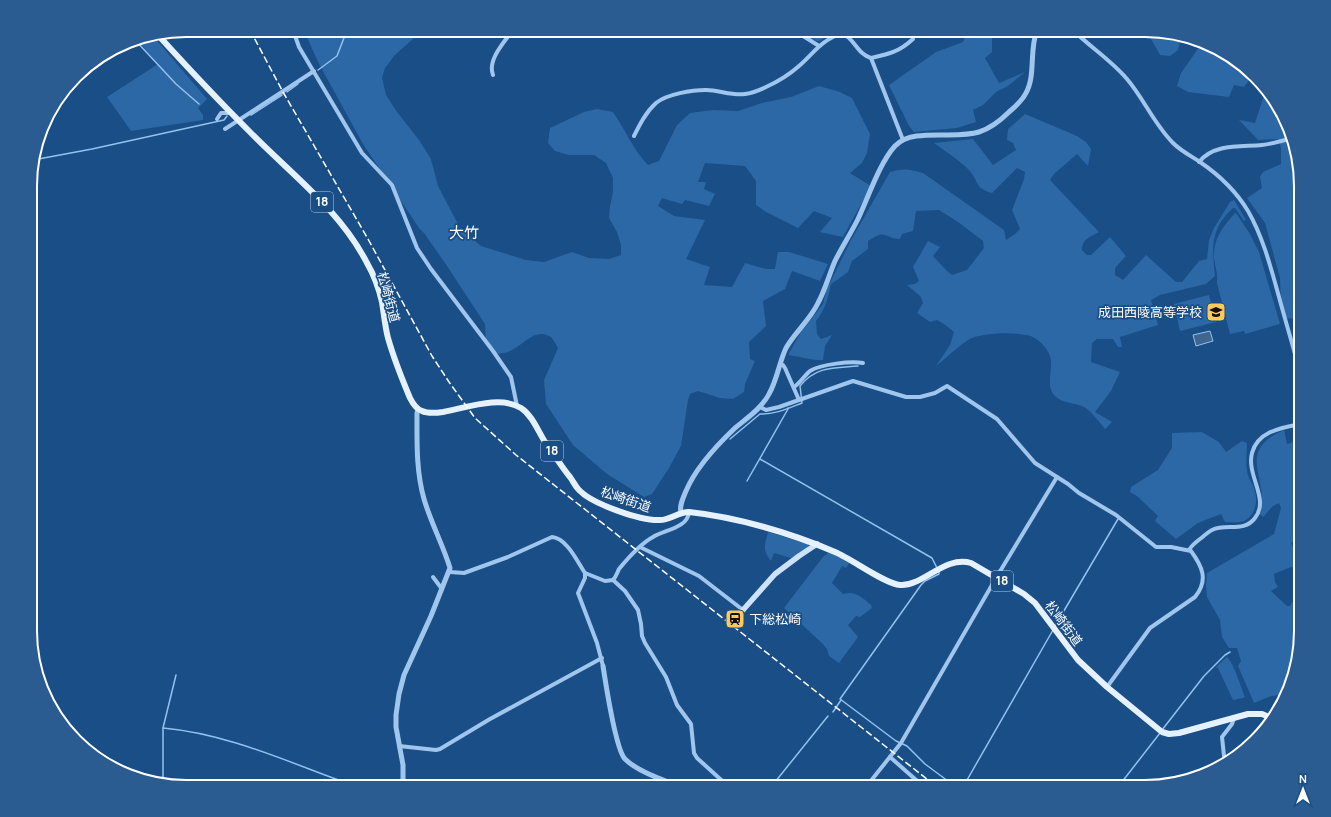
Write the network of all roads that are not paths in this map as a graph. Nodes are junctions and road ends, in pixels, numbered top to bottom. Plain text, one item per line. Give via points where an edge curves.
1 (295, 37) edge
2 (509, 37) edge
3 (805, 37) edge
4 (832, 37) edge
5 (849, 37) edge
6 (1035, 37) edge
7 (1081, 37) edge
8 (162, 39) edge
9 (913, 39) dead end
10 (819, 46) junction
11 (871, 58) junction
12 (314, 71) junction
13 (493, 75) dead end
14 (232, 113) junction
15 (216, 119) dead end
16 (239, 120) junction
17 (225, 129) dead end
18 (634, 136) dead end
19 (904, 140) junction
20 (1287, 140) edge
21 (1199, 162) junction
22 (1294, 351) edge
23 (863, 363) dead end
24 (780, 365) junction
25 (794, 387) junction
26 (799, 400) junction
27 (517, 406) junction
28 (760, 407) junction
29 (418, 409) junction
30 (1294, 426) edge
31 (1057, 477) junction
32 (689, 512) junction
33 (681, 513) junction
34 (817, 544) junction
35 (640, 547) junction
36 (1189, 550) junction
37 (450, 572) junction
38 (585, 573) junction
39 (433, 577) dead end
40 (996, 578) junction
41 (613, 580) junction
42 (442, 589) junction
43 (743, 610) joint
44 (602, 658) junction
45 (603, 666) joint
46 (1107, 687) junction
47 (1267, 716) edge
48 (1234, 718) junction
49 (399, 746) junction
50 (890, 757) junction
51 (1224, 757) edge
52 (403, 780) edge
53 (665, 780) edge
54 (721, 780) edge
55 (872, 780) edge
56 (916, 780) edge

1 - 12 street via 299,48
2 - 13 street via 494,60
3 - 10 street
4 - 10 street
5 - 11 street via 862,54
6 - 19 street via 1027,92 996,124 975,133 951,136 921,135
7 - 21 street via 1127,78 1169,139
8 - 14 main road, 松崎街道 / 18
9 - 11 street via 894,52
10 - 18 street via 791,72 766,87 746,94 706,90 667,97 656,103 648,112
11 - 19 street
12 - 16 street
12 - 27 street via 362,153 392,185 417,248 511,377
14 - 15 street via 222,114
14 - 16 main road, 松崎街道 / 18
16 - 17 street
16 - 29 main road, 松崎街道 / 18 via 346,229 368,263 382,302 388,338 402,379 413,404
19 - 24 street via 896,145 884,162 858,221 835,262 818,304 792,339
20 - 21 street via 1262,145 1224,148 1212,152
21 - 22 street via 1216,174 1248,210 1269,260
23 - 25 street via 846,363 814,369
24 - 25 street via 785,368
24 - 28 street via 769,395
25 - 26 street
26 - 28 street via 766,410
26 - 31 street via 853,381 906,397 935,393 947,386 997,419 1035,463
27 - 29 main road via 503,403 485,404 437,412
27 - 33 main road, 松崎街道 / 18 via 527,413 574,484 588,497 615,509 650,519 664,520
28 - 33 street via 728,435 698,468 683,497
29 - 37 street via 417,459 420,483
30 - 36 street via 1273,430 1255,444 1250,467 1260,504 1256,518 1245,526 1212,530
31 - 36 street via 1079,494 1116,515 1156,547
31 - 40 street
32 - 33 main road, 松崎街道 / 18
32 - 34 main road, 松崎街道 / 18 via 742,521
32 - 35 street via 688,518 681,524 653,537
34 - 40 main road, 松崎街道 / 18 via 847,557 897,585 911,583 962,561 971,563
34 - 43 main road via 775,574
35 - 41 street
35 - 43 street via 699,576
36 - 46 street via 1203,571 1198,593 1150,628
37 - 38 street via 464,573 555,537 572,552
37 - 42 street
38 - 41 street via 605,581
38 - 44 street via 578,593
39 - 42 street
40 - 46 main road, 松崎街道 / 18 via 1035,603 1078,660
40 - 50 street via 905,736
41 - 54 street via 631,598 638,610 645,643 666,677 676,705 691,724 694,753
42 - 49 street via 404,675 396,715
44 - 45 street
44 - 49 street via 440,749
45 - 53 street via 620,750 624,757 639,769
46 - 48 main road, 松崎街道 / 18 via 1165,733 1179,733
47 - 48 main road, 松崎街道 / 18 via 1254,713
48 - 51 street via 1222,737
49 - 52 street
50 - 55 street
50 - 56 street

